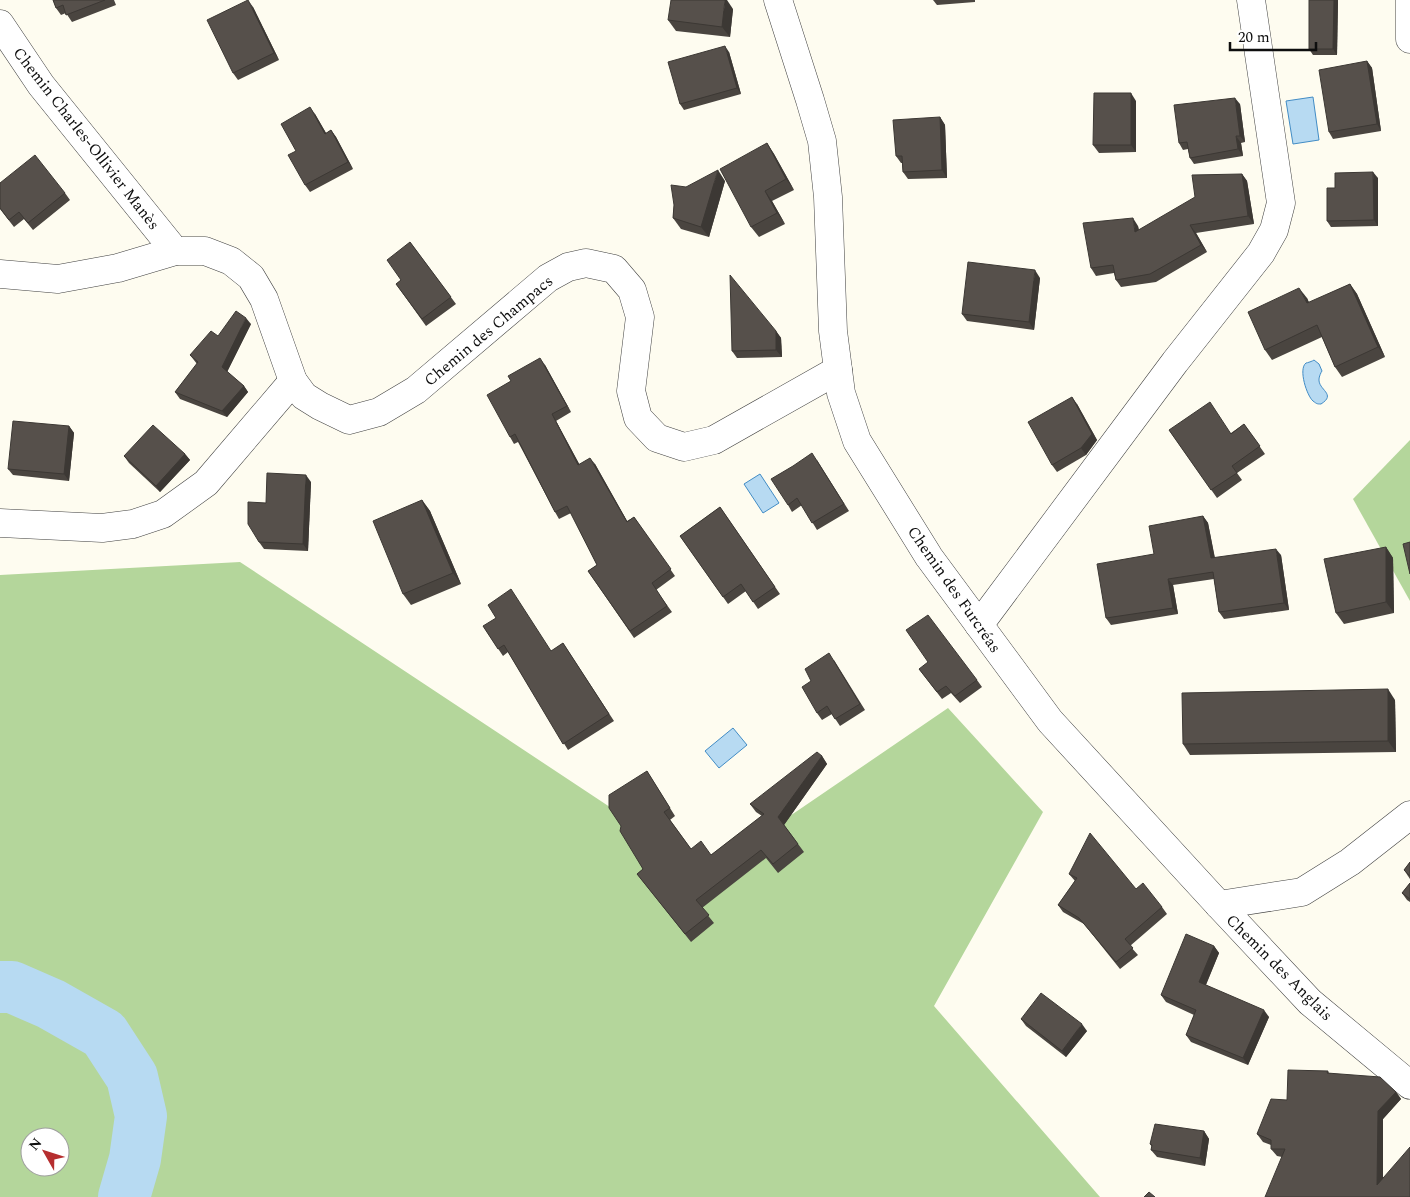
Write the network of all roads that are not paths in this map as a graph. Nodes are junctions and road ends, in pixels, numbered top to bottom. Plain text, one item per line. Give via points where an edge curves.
1 (778, 0) edge
2 (1251, 0) edge
3 (1410, 0) edge
4 (0, 24) edge
5 (1410, 39) edge
6 (175, 251) junction
7 (0, 274) edge
8 (838, 370) junction
9 (294, 380) junction
10 (0, 523) edge
11 (979, 624) junction
12 (1410, 815) edge
13 (1219, 905) junction
14 (1410, 1085) edge

1 - 8 street, Chemin des Furcréas via 822,141
2 - 11 street via 1280,203 1274,230 1261,253 1175,362
3 - 5 street
4 - 6 street, Chemin Charles-Ollivier Manès via 41,85
6 - 7 street, Chemin des Champacs via 118,268 58,279
6 - 9 street, Chemin des Champacs via 205,250 231,261 251,278 264,299
8 - 9 street, Chemin des Champacs via 714,440 684,447 657,438 638,418 630,391 640,317 632,290 614,269 586,263 568,267 548,278 416,390 379,412 349,420 304,396
8 - 11 street, Chemin des Furcréas via 841,393 857,441 928,557
9 - 10 street via 206,483 163,514 133,524 102,528
11 - 13 street, Chemin des Furcréas via 1050,721
12 - 13 street via 1350,862 1302,892
13 - 14 street, Chemin des Anglais via 1310,1002

